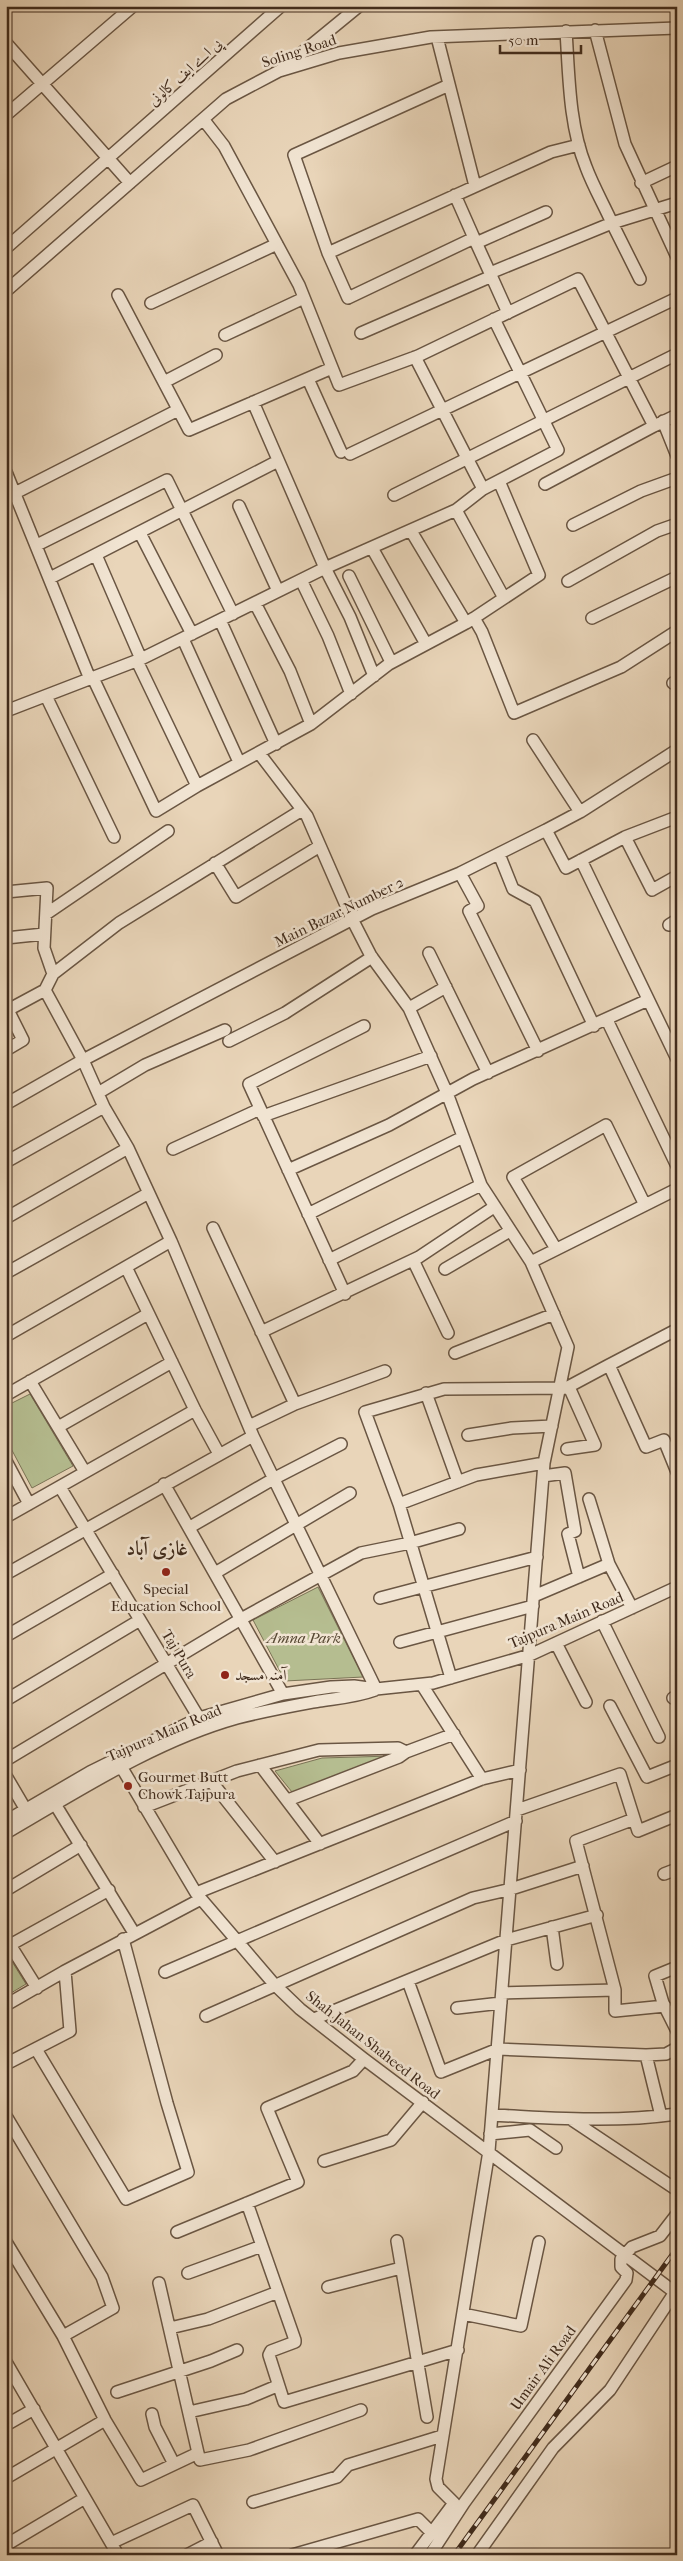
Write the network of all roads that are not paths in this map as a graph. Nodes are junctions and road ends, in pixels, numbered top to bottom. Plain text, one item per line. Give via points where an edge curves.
1 (133, 6) edge
2 (281, 6) edge
3 (359, 6) edge
4 (677, 28) edge
5 (595, 30) junction
6 (566, 31) junction
7 (437, 37) junction
8 (6, 43) edge
9 (279, 72) junction
10 (42, 84) junction
11 (449, 85) junction
12 (6, 115) edge
13 (203, 119) junction
14 (579, 146) junction
15 (108, 159) junction
16 (677, 166) edge
17 (130, 183) junction
18 (642, 183) junction
19 (475, 186) junction
20 (454, 196) junction
21 (677, 203) edge
22 (654, 210) junction
23 (546, 212) dead end
24 (612, 223) junction
25 (475, 241) junction
26 (277, 244) junction
27 (6, 248) edge
28 (328, 253) junction
29 (677, 257) edge
30 (491, 275) junction
31 (640, 279) dead end
32 (6, 292) edge
33 (118, 295) dead end
34 (304, 298) junction
35 (677, 298) edge
36 (151, 303) dead end
37 (508, 313) junction
38 (494, 319) junction
39 (361, 333) dead end
40 (606, 333) junction
41 (225, 335) dead end
42 (677, 354) edge
43 (216, 355) dead end
44 (415, 357) junction
45 (332, 368) junction
46 (521, 373) junction
47 (629, 378) junction
48 (308, 379) junction
49 (164, 382) junction
50 (253, 402) junction
51 (178, 410) junction
52 (442, 410) junction
53 (677, 414) edge
54 (544, 420) junction
55 (659, 423) junction
56 (677, 456) edge
57 (467, 458) junction
58 (278, 461) junction
59 (6, 472) edge
60 (677, 478) edge
61 (498, 481) junction
62 (545, 484) dead end
63 (483, 489) junction
64 (15, 493) junction
65 (394, 495) dead end
66 (239, 506) dead end
67 (456, 510) junction
68 (183, 512) junction
69 (677, 524) edge
70 (573, 525) dead end
71 (412, 531) junction
72 (140, 533) junction
73 (37, 545) junction
74 (372, 548) junction
75 (96, 555) junction
76 (325, 568) junction
77 (349, 576) dead end
78 (677, 577) edge
79 (50, 578) junction
80 (300, 580) junction
81 (568, 581) dead end
82 (278, 591) junction
83 (504, 598) junction
84 (255, 603) junction
85 (233, 614) junction
86 (592, 618) dead end
87 (220, 620) junction
88 (470, 620) junction
89 (677, 631) edge
90 (188, 636) junction
91 (426, 644) junction
92 (139, 660) junction
93 (391, 662) junction
94 (374, 676) junction
95 (91, 679) junction
96 (351, 694) junction
97 (46, 696) junction
98 (6, 711) edge
99 (311, 724) junction
100 (533, 740) dead end
101 (276, 744) junction
102 (677, 750) edge
103 (259, 753) junction
104 (240, 762) junction
105 (196, 786) junction
106 (302, 810) junction
107 (580, 812) junction
108 (677, 817) edge
109 (546, 830) junction
110 (168, 831) dead end
111 (114, 837) dead end
112 (625, 837) junction
113 (320, 846) junction
114 (499, 854) junction
115 (581, 860) junction
116 (215, 863) junction
117 (460, 873) junction
118 (677, 876) edge
119 (6, 892) edge
120 (46, 914) junction
121 (352, 919) junction
122 (44, 934) junction
123 (6, 938) edge
124 (429, 953) dead end
125 (372, 957) junction
126 (53, 974) junction
127 (446, 987) junction
128 (45, 990) junction
129 (648, 1000) junction
130 (408, 1008) junction
131 (7, 1010) edge
132 (607, 1020) junction
133 (364, 1026) dead end
134 (594, 1026) junction
135 (225, 1030) dead end
136 (229, 1041) dead end
137 (6, 1050) edge
138 (538, 1051) junction
139 (431, 1056) junction
140 (677, 1059) edge
141 (83, 1060) junction
142 (488, 1073) junction
143 (98, 1093) junction
144 (447, 1093) junction
145 (6, 1104) edge
146 (104, 1107) junction
147 (262, 1113) junction
148 (463, 1137) junction
149 (128, 1148) junction
150 (173, 1149) dead end
151 (6, 1162) edge
152 (677, 1166) edge
153 (288, 1170) junction
154 (481, 1185) junction
155 (677, 1189) edge
156 (147, 1194) junction
157 (645, 1205) junction
158 (494, 1207) junction
159 (308, 1214) junction
160 (6, 1218) edge
161 (213, 1228) dead end
162 (510, 1231) junction
163 (171, 1241) junction
164 (556, 1249) junction
165 (329, 1260) junction
166 (413, 1260) junction
167 (531, 1262) junction
168 (126, 1267) junction
169 (444, 1269) dead end
170 (6, 1273) edge
171 (345, 1294) junction
172 (148, 1314) junction
173 (554, 1314) junction
174 (262, 1332) junction
175 (448, 1333) dead end
176 (676, 1333) edge
177 (6, 1336) edge
178 (455, 1353) dead end
179 (172, 1362) junction
180 (609, 1365) junction
181 (385, 1371) dead end
182 (30, 1380) junction
183 (564, 1388) junction
184 (426, 1393) junction
185 (6, 1395) edge
186 (295, 1404) junction
187 (195, 1410) junction
188 (552, 1426) junction
189 (58, 1427) junction
190 (251, 1431) junction
191 (468, 1435) dead end
192 (341, 1444) dead end
193 (567, 1449) dead end
194 (219, 1454) junction
195 (6, 1461) edge
196 (544, 1463) junction
197 (85, 1472) junction
198 (677, 1472) edge
199 (543, 1476) junction
200 (275, 1478) junction
201 (458, 1482) junction
202 (164, 1484) junction
203 (60, 1487) junction
204 (350, 1493) dead end
205 (590, 1499) dead end
206 (30, 1504) junction
207 (399, 1504) junction
208 (6, 1517) edge
209 (296, 1523) junction
210 (190, 1527) junction
211 (85, 1528) junction
212 (459, 1528) dead end
213 (410, 1543) junction
214 (537, 1557) junction
215 (610, 1564) junction
216 (215, 1573) junction
217 (6, 1574) edge
218 (113, 1574) junction
219 (321, 1576) junction
220 (579, 1577) junction
221 (423, 1585) junction
222 (677, 1587) edge
223 (380, 1598) dead end
224 (534, 1601) junction
225 (632, 1608) junction
226 (241, 1619) junction
227 (140, 1620) junction
228 (602, 1622) junction
229 (437, 1631) junction
230 (6, 1636) edge
231 (400, 1642) dead end
232 (556, 1643) junction
233 (530, 1655) junction
234 (168, 1664) junction
235 (451, 1678) junction
236 (422, 1684) junction
237 (376, 1689) junction
238 (283, 1694) junction
239 (6, 1700) edge
240 (586, 1702) dead end
241 (610, 1706) dead end
242 (199, 1718) junction
243 (454, 1734) junction
244 (659, 1737) dead end
245 (406, 1752) junction
246 (6, 1760) edge
247 (119, 1763) junction
248 (260, 1765) junction
249 (677, 1766) edge
250 (520, 1770) junction
251 (6, 1776) edge
252 (482, 1779) junction
253 (211, 1781) junction
254 (288, 1800) junction
255 (56, 1804) junction
256 (144, 1807) junction
257 (26, 1810) junction
258 (517, 1815) junction
259 (677, 1816) edge
260 (634, 1819) junction
261 (6, 1820) edge
262 (6, 1833) edge
263 (320, 1844) junction
264 (81, 1845) junction
265 (274, 1862) junction
266 (583, 1866) junction
267 (677, 1868) edge
268 (664, 1874) dead end
269 (511, 1889) junction
270 (6, 1890) edge
271 (109, 1890) junction
272 (198, 1896) junction
273 (597, 1915) junction
274 (552, 1927) junction
275 (134, 1933) junction
276 (123, 1939) junction
277 (506, 1940) junction
278 (8, 1942) edge
279 (237, 1942) junction
280 (557, 1964) dead end
281 (677, 1967) edge
282 (65, 1971) junction
283 (165, 1972) dead end
284 (408, 1980) junction
285 (274, 1984) junction
286 (37, 1988) junction
287 (615, 1990) junction
288 (502, 1998) junction
289 (6, 2005) edge
290 (664, 2006) junction
291 (457, 2008) dead end
292 (206, 2016) dead end
293 (314, 2019) junction
294 (677, 2031) edge
295 (677, 2048) edge
296 (36, 2049) junction
297 (498, 2049) junction
298 (646, 2055) junction
299 (364, 2059) junction
300 (6, 2064) edge
301 (423, 2102) junction
302 (492, 2114) junction
303 (677, 2114) edge
304 (6, 2116) edge
305 (661, 2116) junction
306 (572, 2119) junction
307 (490, 2134) junction
308 (556, 2148) dead end
309 (489, 2151) junction
310 (324, 2161) dead end
311 (677, 2190) edge
312 (247, 2203) junction
313 (677, 2214) edge
314 (178, 2232) dead end
315 (397, 2241) dead end
316 (6, 2242) edge
317 (539, 2242) dead end
318 (262, 2246) junction
319 (625, 2254) junction
320 (401, 2268) junction
321 (188, 2273) dead end
322 (160, 2283) dead end
323 (328, 2287) dead end
324 (278, 2292) junction
325 (676, 2293) edge
326 (463, 2314) junction
327 (170, 2328) junction
328 (63, 2336) junction
329 (237, 2350) dead end
330 (458, 2350) junction
331 (417, 2361) junction
332 (8, 2369) edge
333 (180, 2371) junction
334 (277, 2386) junction
335 (117, 2392) dead end
336 (34, 2409) junction
337 (361, 2410) dead end
338 (189, 2412) junction
339 (152, 2414) dead end
340 (427, 2417) dead end
341 (105, 2420) junction
342 (6, 2426) edge
343 (442, 2436) junction
344 (56, 2448) junction
345 (198, 2453) junction
346 (174, 2464) junction
347 (6, 2478) edge
348 (85, 2498) junction
349 (253, 2502) dead end
350 (459, 2503) junction
351 (432, 2532) junction
352 (212, 2542) junction
353 (111, 2543) junction
354 (6, 2545) edge
355 (334, 2549) edge
356 (118, 2555) edge
357 (187, 2555) edge
358 (218, 2555) edge
359 (292, 2555) edge
360 (415, 2555) edge
361 (430, 2555) edge
362 (477, 2555) edge

1 - 10 street
2 - 15 street, پی اے ایف کالونی
3 - 9 street
4 - 5 street, Soling Road
5 - 6 street, Soling Road
5 - 18 street via 625,144
6 - 7 street, Soling Road
6 - 14 street via 571,103
7 - 9 street, Soling Road via 339,53
7 - 11 street
8 - 10 street
9 - 13 street, Soling Road via 226,99
10 - 12 street
10 - 15 street
11 - 19 street
11 - 28 street via 294,155
13 - 17 street, Soling Road
13 - 26 street via 224,146
14 - 19 street via 550,152
14 - 24 street
15 - 17 street
15 - 27 street, پی اے ایف کالونی
16 - 18 street
17 - 32 street, Soling Road
18 - 22 street
19 - 20 street
20 - 25 street
20 - 28 street
21 - 22 street
22 - 24 street
22 - 29 street
23 - 25 street
24 - 30 street
24 - 31 street
25 - 28 street via 348,298
25 - 30 street
26 - 34 street
26 - 36 street
30 - 37 street
30 - 39 street
33 - 49 street
34 - 41 street
34 - 45 street
35 - 40 street
37 - 38 street
37 - 40 street via 578,279
38 - 44 street
38 - 46 street
40 - 46 street
40 - 47 street
42 - 47 street
43 - 49 street
44 - 45 street via 338,385
44 - 52 street
45 - 48 street
46 - 52 street
46 - 54 street
47 - 54 street
47 - 55 street
48 - 50 street
48 - 52 street via 346,453
49 - 51 street
50 - 51 street via 189,430
50 - 58 street
51 - 64 street
52 - 57 street
53 - 55 street
54 - 57 street
54 - 61 street via 558,450
55 - 56 street
55 - 62 street
57 - 63 street
57 - 65 street
58 - 68 street
58 - 76 street
59 - 64 street
60 - 70 street via 640,491
61 - 63 street
61 - 83 street via 539,575
63 - 67 street
64 - 73 street
66 - 82 street
67 - 71 street
67 - 83 street
68 - 72 street
68 - 73 street via 167,480
68 - 85 street
69 - 81 street via 657,531
71 - 74 street
71 - 88 street
72 - 75 street
72 - 90 street
73 - 79 street
74 - 76 street
74 - 91 street
75 - 79 street
75 - 92 street
76 - 80 street
76 - 94 street via 350,616
77 - 93 street
78 - 86 street
79 - 95 street
80 - 82 street
80 - 96 street via 328,636
82 - 84 street
83 - 88 street
84 - 85 street
84 - 99 street via 290,671
85 - 87 street
87 - 90 street
87 - 101 street
88 - 89 street via 482,632 514,713 621,667
88 - 91 street
90 - 92 street
90 - 104 street
91 - 93 street
92 - 95 street
92 - 105 street
93 - 94 street
94 - 96 street
95 - 97 street
95 - 105 street via 156,811
96 - 99 street
97 - 98 street
97 - 111 street
99 - 101 street
100 - 107 street
101 - 103 street
102 - 107 street, Main Bazar Number 2
103 - 104 street
103 - 106 street
104 - 105 street
106 - 113 street
106 - 116 street
107 - 109 street, Main Bazar Number 2
108 - 112 street
109 - 114 street, Main Bazar Number 2
109 - 115 street via 566,868
110 - 120 street
112 - 115 street
112 - 118 street via 652,890
113 - 116 street via 236,897
113 - 121 street
114 - 117 street, Main Bazar Number 2
114 - 134 street via 514,890 535,901
115 - 129 street
116 - 126 street via 119,923
117 - 121 street, Main Bazar Number 2
117 - 138 street via 478,906 469,911
119 - 120 street via 47,888
120 - 122 street
121 - 125 street
121 - 141 street, Main Bazar Number 2
122 - 123 street
122 - 126 street via 44,948
124 - 127 street
125 - 130 street
125 - 136 street via 285,1013
126 - 128 street
127 - 130 street
127 - 142 street
128 - 131 street
128 - 141 street
129 - 132 street
129 - 140 street
130 - 139 street
131 - 137 street via 22,1040
132 - 134 street
132 - 152 street
133 - 147 street via 249,1084
134 - 138 street
135 - 143 street via 145,1066
138 - 142 street
139 - 144 street
139 - 147 street
141 - 143 street
141 - 145 street, Main Bazar Number 2
142 - 144 street
143 - 146 street
144 - 148 street
144 - 153 street via 389,1125
146 - 149 street
146 - 151 street
147 - 150 street
147 - 153 street
148 - 154 street
148 - 159 street
149 - 156 street
149 - 160 street
153 - 159 street
154 - 158 street
154 - 165 street
155 - 157 street
156 - 163 street
156 - 170 street
157 - 164 street
157 - 164 street via 606,1125 513,1177
158 - 162 street
158 - 166 street
159 - 165 street
161 - 174 street
162 - 167 street
162 - 169 street
163 - 168 street
163 - 190 street
164 - 167 street
165 - 171 street
166 - 171 street
166 - 175 street
167 - 173 street
168 - 172 street
168 - 177 street
171 - 174 street
172 - 179 street
172 - 182 street
173 - 178 street
173 - 183 street via 568,1347
174 - 186 street
176 - 180 street
179 - 187 street
179 - 189 street
180 - 183 street
180 - 198 street via 646,1447 664,1440
181 - 186 street
182 - 185 street
182 - 189 street
183 - 184 street via 444,1389
183 - 188 street
183 - 193 street via 595,1445
184 - 201 street
184 - 207 street via 365,1412
186 - 190 street
187 - 194 street
187 - 197 street
188 - 191 street
188 - 196 street
189 - 197 street
190 - 194 street
190 - 200 street
192 - 200 street
194 - 202 street
195 - 206 street
196 - 199 street
196 - 201 street via 476,1475
197 - 203 street
199 - 214 street
199 - 220 street via 565,1473 575,1531 568,1534
200 - 209 street
200 - 210 street
201 - 207 street
202 - 210 street
202 - 211 street
203 - 206 street
203 - 211 street, Taj Pura
204 - 209 street
205 - 215 street
206 - 208 street
207 - 213 street
209 - 216 street
209 - 219 street
210 - 216 street
211 - 217 street
211 - 218 street, Taj Pura
212 - 213 street
213 - 219 street via 361,1553
213 - 221 street
214 - 221 street
214 - 224 street
215 - 220 street
215 - 225 street
216 - 226 street
218 - 227 street, Taj Pura
218 - 230 street
219 - 226 street
219 - 237 street
220 - 224 street
221 - 223 street
221 - 229 street
222 - 225 street, Tajpura Main Road
224 - 229 street
224 - 233 street
225 - 228 street, Tajpura Main Road
226 - 234 street
226 - 238 street
227 - 234 street, Taj Pura
227 - 239 street
228 - 232 street, Tajpura Main Road
228 - 244 street
229 - 231 street
229 - 235 street
232 - 233 street, Tajpura Main Road
232 - 240 street
233 - 235 street, Tajpura Main Road
233 - 250 street
234 - 242 street, Taj Pura
234 - 246 street
235 - 236 street, Tajpura Main Road
236 - 237 street, Tajpura Main Road
236 - 243 street
237 - 238 street, Tajpura Main Road via 331,1686
237 - 247 street, Tajpura Main Road via 354,1698 289,1706 237,1718
238 - 242 street, Tajpura Main Road
241 - 249 street via 647,1777
242 - 247 street, Tajpura Main Road
243 - 245 street
243 - 252 street
245 - 248 street via 398,1748 318,1750
245 - 254 street
247 - 255 street, Tajpura Main Road
247 - 256 street, Shah Jahan Shaheed Road
247 - 257 street, Tajpura Main Road
248 - 253 street
248 - 254 street
250 - 252 street
250 - 258 street
251 - 257 street
252 - 263 street
253 - 256 street
253 - 265 street
254 - 263 street
255 - 262 street, Tajpura Main Road
255 - 264 street
256 - 272 street, Shah Jahan Shaheed Road
257 - 261 street, Tajpura Main Road
258 - 260 street via 620,1774
258 - 269 street
258 - 279 street
259 - 260 street via 638,1831
260 - 266 street via 576,1841
263 - 265 street
264 - 270 street
264 - 271 street
265 - 272 street
266 - 269 street
266 - 273 street
267 - 268 street
269 - 277 street
269 - 285 street via 473,1898
271 - 275 street
271 - 278 street
272 - 275 street
272 - 279 street, Shah Jahan Shaheed Road
273 - 274 street
273 - 287 street
274 - 277 street
274 - 280 street
275 - 276 street
276 - 282 street
276 - 296 street via 188,2172 126,2200
277 - 284 street
277 - 288 street
278 - 286 street
279 - 283 street
279 - 285 street, Shah Jahan Shaheed Road
281 - 290 street via 655,1976
282 - 286 street
282 - 296 street via 70,2031
284 - 293 street
284 - 297 street via 441,2072
285 - 292 street
285 - 293 street, Shah Jahan Shaheed Road
286 - 289 street
287 - 288 street
287 - 290 street via 615,2011
288 - 291 street
288 - 297 street
290 - 294 street
293 - 299 street, Shah Jahan Shaheed Road
295 - 298 street via 666,2054
296 - 300 street
297 - 298 street
297 - 302 street
298 - 305 street
299 - 301 street, Shah Jahan Shaheed Road
299 - 312 street via 353,2071 267,2108 298,2182
301 - 309 street, Shah Jahan Shaheed Road
301 - 310 street via 391,2140
302 - 306 street
302 - 307 street
303 - 305 street
304 - 328 street via 102,2277 112,2308
305 - 306 street via 635,2120
306 - 311 street
307 - 308 street via 530,2130
307 - 309 street
309 - 319 street, Shah Jahan Shaheed Road
309 - 326 street
312 - 314 street
312 - 318 street
313 - 319 street via 660,2236 632,2247
315 - 320 street
316 - 328 street
317 - 326 street via 521,2326
318 - 321 street
318 - 324 street
319 - 325 street, Shah Jahan Shaheed Road
319 - 350 street, Umair Ali Road via 620,2264 627,2273 626,2280
320 - 323 street
320 - 331 street
322 - 327 street
324 - 327 street via 208,2319
324 - 334 street via 295,2342 269,2352
325 - 362 street via 610,2390 553,2448
326 - 330 street
327 - 333 street
328 - 341 street
329 - 333 street
330 - 331 street
330 - 343 street
331 - 334 street via 284,2402
331 - 340 street
332 - 336 street
333 - 335 street
333 - 338 street
334 - 338 street via 246,2399
336 - 342 street
336 - 344 street
337 - 345 street via 249,2450 200,2460
338 - 345 street
339 - 346 street
341 - 344 street
341 - 346 street via 141,2480
343 - 349 street via 348,2465 337,2477
343 - 350 street via 438,2487
344 - 347 street
344 - 348 street
345 - 346 street
348 - 353 street
348 - 354 street
350 - 351 street
350 - 361 street, Umair Ali Road
351 - 355 street via 418,2520
351 - 360 street
352 - 353 street via 193,2505
352 - 357 street
352 - 358 street
353 - 356 street
355 - 359 street

